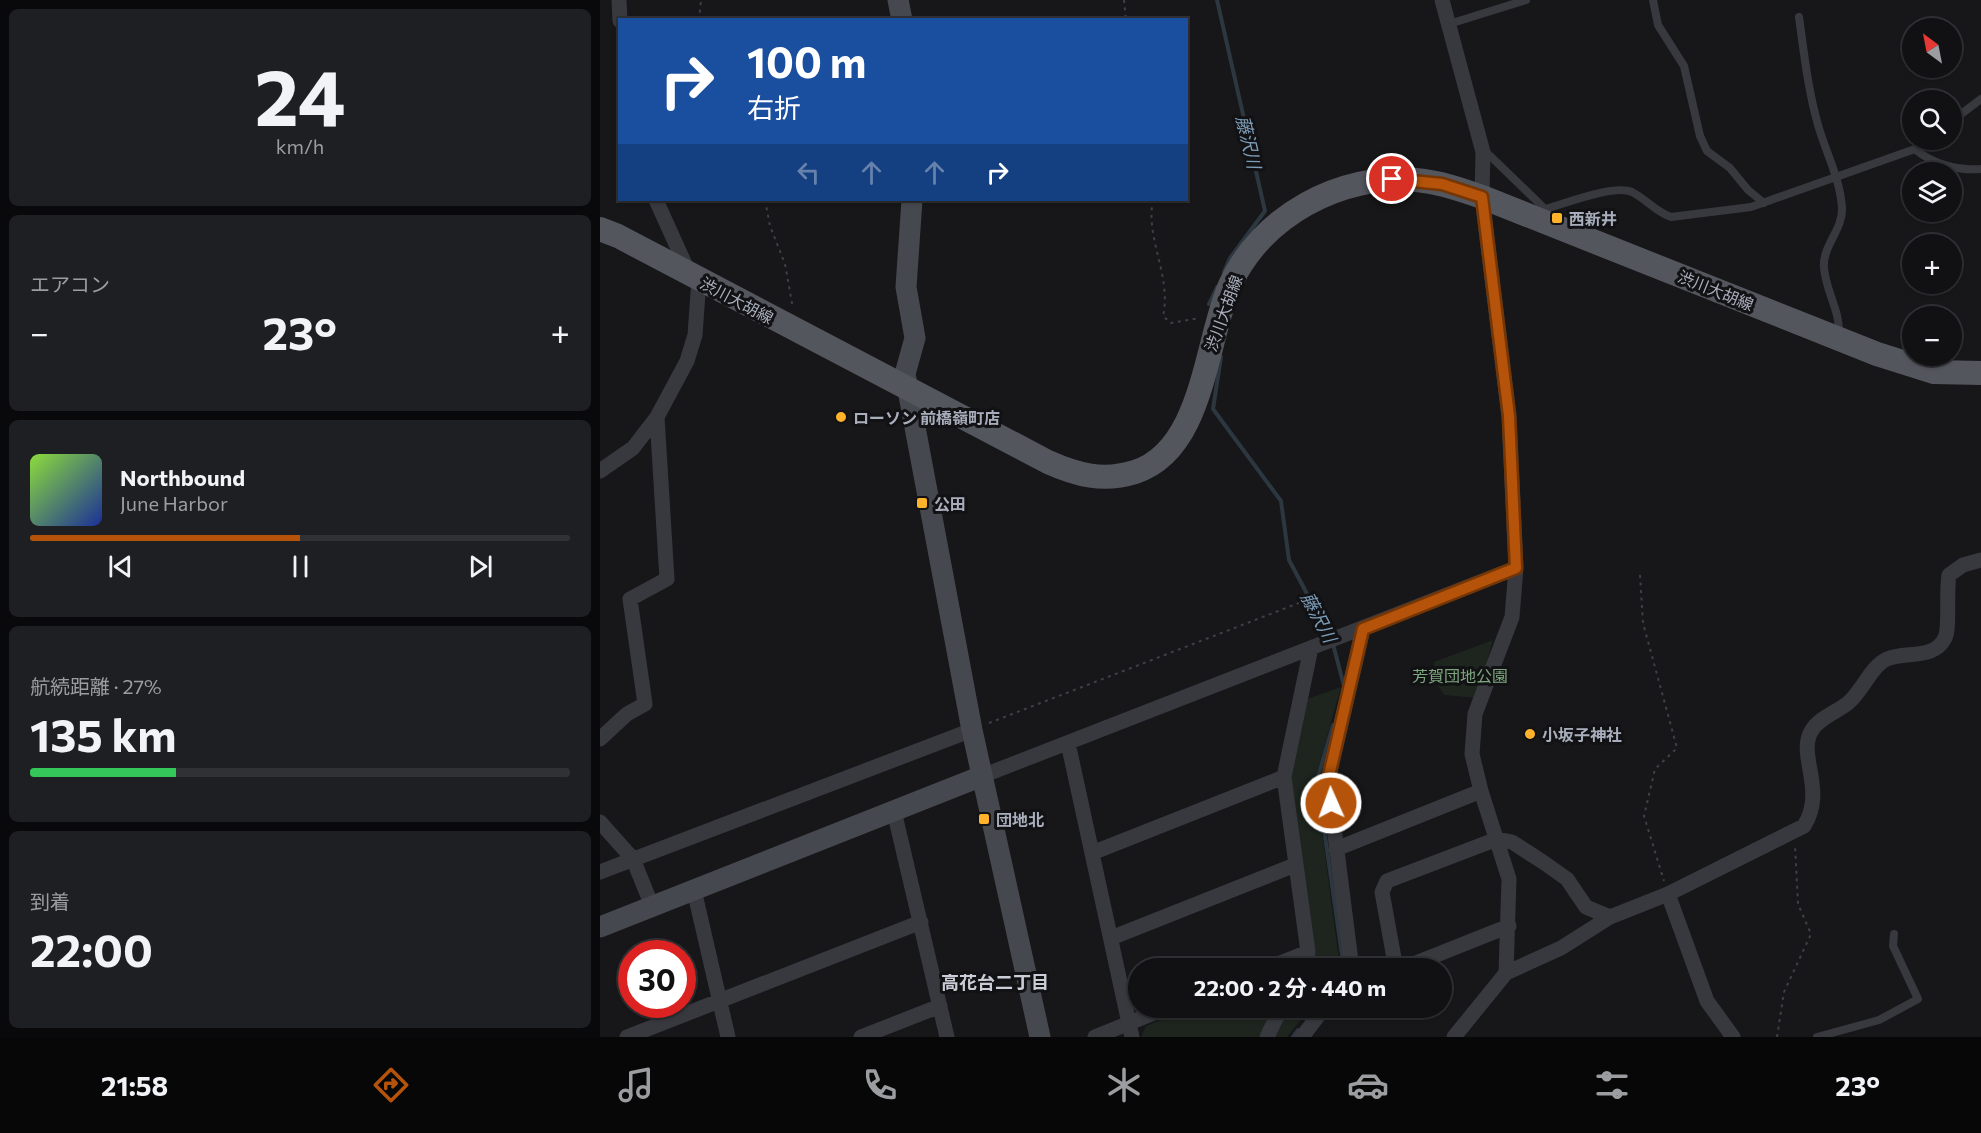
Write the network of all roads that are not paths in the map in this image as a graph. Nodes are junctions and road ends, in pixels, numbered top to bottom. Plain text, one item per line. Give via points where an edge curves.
1 (619, 0) edge
2 (898, 0) edge
3 (1442, 0) edge
4 (1526, 0) edge
5 (1653, 0) edge
6 (1799, 17) dead end
7 (620, 18) edge
8 (902, 18) edge
9 (1449, 24) junction
10 (1981, 99) edge
11 (1962, 113) edge
12 (1482, 148) junction
13 (1912, 150) edge
14 (1916, 150) edge
15 (1981, 169) edge
16 (1837, 179) junction
17 (1482, 197) junction
18 (656, 201) edge
19 (912, 201) edge
20 (1764, 203) junction
21 (1543, 215) junction
22 (600, 229) edge
23 (694, 276) junction
24 (1839, 339) junction
25 (1981, 373) edge
26 (910, 390) junction
27 (657, 417) junction
28 (600, 471) edge
29 (1981, 560) edge
30 (1516, 568) junction
31 (1363, 629) junction
32 (1311, 648) junction
33 (972, 730) junction
34 (600, 739) edge
35 (1068, 743) junction
36 (982, 776) junction
37 (1284, 777) junction
38 (1481, 792) junction
39 (894, 811) junction
40 (600, 822) edge
41 (1497, 839) junction
42 (1336, 849) junction
43 (1092, 853) junction
44 (633, 859) junction
45 (1295, 865) junction
46 (600, 872) edge
47 (694, 890) junction
48 (1668, 894) junction
49 (652, 906) junction
50 (1610, 917) junction
51 (921, 922) junction
52 (1509, 926) junction
53 (600, 927) edge
54 (1894, 934) dead end
55 (1111, 938) junction
56 (1308, 952) junction
57 (1293, 958) edge
58 (1305, 958) edge
59 (1351, 958) edge
60 (1394, 958) edge
61 (1429, 958) edge
62 (1506, 973) junction
63 (720, 1000) junction
64 (940, 1006) junction
65 (1150, 1018) edge
66 (1276, 1018) edge
67 (1316, 1018) edge
68 (1131, 1030) edge
69 (627, 1037) edge
70 (728, 1037) edge
71 (861, 1037) edge
72 (947, 1037) edge
73 (1040, 1037) edge
74 (1095, 1037) edge
75 (1267, 1037) edge
76 (1302, 1037) edge
77 (1454, 1037) edge
78 (1733, 1037) edge
79 (1818, 1037) edge

1 - 7 street
2 - 8 street
3 - 9 street
4 - 9 lane
5 - 20 lane via 1658,25 1684,66 1707,151
6 - 16 lane via 1818,126
9 - 12 street
10 - 11 lane
12 - 17 street
12 - 21 lane
13 - 16 lane
14 - 15 lane via 1925,158 1957,169
16 - 20 lane
16 - 24 lane via 1842,218 1826,251 1824,267 1840,318
17 - 21 main road, 渋川大胡線
17 - 26 main road, 渋川大胡線 via 1442,184 1392,179 1356,184 1319,197 1286,217 1258,243 1239,269 1220,314 1180,437 1160,459 1140,470 1109,478 1075,474
17 - 30 street via 1509,416
18 - 23 street
19 - 26 street via 906,287 915,338 905,374
20 - 21 lane via 1671,217 1631,192 1615,190
21 - 24 main road, 渋川大胡線
22 - 23 main road, 渋川大胡線
23 - 26 main road, 渋川大胡線
23 - 27 street via 695,336 687,361
24 - 25 main road, 渋川大胡線 via 1934,372
26 - 33 street
27 - 28 street via 633,448
27 - 34 street via 667,579 630,599 645,704 627,714
29 - 48 street via 1963,565 1949,575 1946,636 1939,647 1884,660 1850,702 1814,726 1807,737 1815,796 1813,813 1804,826
30 - 31 street
30 - 38 street via 1512,618 1475,714 1472,754
31 - 32 street
31 - 42 street via 1328,780
32 - 35 street
32 - 37 street
33 - 36 street
33 - 44 street
35 - 36 street
35 - 43 street
36 - 39 street
36 - 73 street
37 - 43 street
37 - 45 street
38 - 41 street
38 - 42 street
39 - 47 street
39 - 51 street
40 - 44 street
41 - 50 street via 1512,842 1543,862 1567,879 1586,907
41 - 52 street via 1509,879
41 - 60 street via 1387,881 1382,892
42 - 59 street
43 - 55 street
44 - 46 street
44 - 49 street
45 - 55 street
45 - 56 street
47 - 49 street
47 - 63 street
48 - 50 street
48 - 78 street via 1707,1001
49 - 53 street
50 - 62 street via 1561,948
51 - 63 street
51 - 64 street
52 - 61 street
52 - 62 street
54 - 79 lane via 1893,946 1918,999 1879,1020
55 - 68 street
56 - 57 street
56 - 58 street
62 - 77 street
63 - 69 street
63 - 70 street
64 - 71 street
64 - 72 street
65 - 68 street
66 - 75 street
67 - 76 street
68 - 74 street

